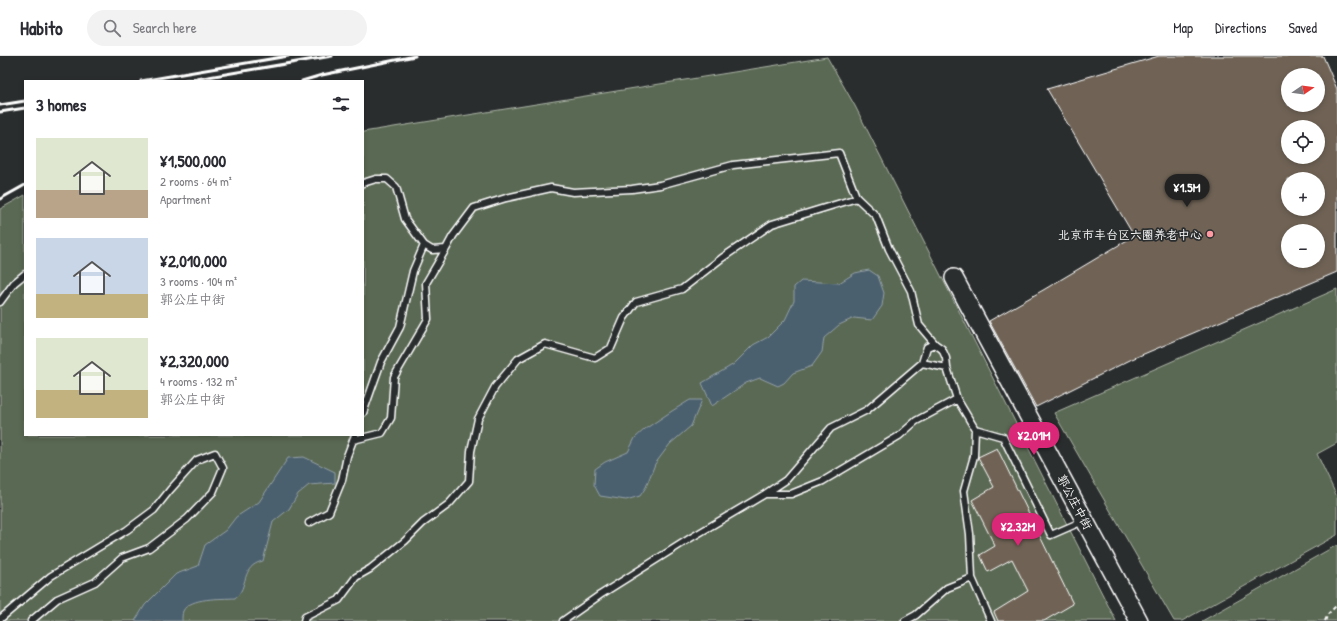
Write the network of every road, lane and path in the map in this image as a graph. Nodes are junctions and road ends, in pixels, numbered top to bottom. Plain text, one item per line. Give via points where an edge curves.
1 (364, 183) edge
2 (857, 199) junction
3 (424, 245) junction
4 (446, 249) junction
5 (24, 275) edge
6 (954, 278) dead end
7 (0, 302) edge
8 (935, 344) junction
9 (922, 363) junction
10 (947, 368) junction
11 (957, 399) junction
12 (364, 410) edge
13 (975, 429) junction
14 (354, 438) edge
15 (765, 494) junction
16 (1084, 520) junction
17 (309, 523) dead end
18 (972, 578) junction
19 (1337, 605) edge
20 (0, 619) edge
21 (31, 621) edge
22 (304, 621) edge
23 (563, 621) edge
24 (905, 621) edge
25 (991, 621) edge
26 (1139, 621) edge
27 (1325, 621) edge

1 - 3 lane via 387,179 396,187 405,219
2 - 4 lane via 839,153 733,165 660,185 573,192 551,188 506,198 474,208
2 - 8 lane via 876,216 889,249 911,291 919,326
2 - 22 lane via 772,224 682,289 636,302 624,318 611,348 595,358 545,344 518,359 495,387 478,419 469,480 449,504 370,569 356,577 339,600 305,617
3 - 4 lane via 432,250
3 - 12 lane via 413,271 400,326 381,362
4 - 14 lane via 426,283 428,318 394,376 391,418 382,433
5 - 7 lane
6 - 16 street, 郭公庄中街
8 - 9 lane via 927,347
8 - 10 lane via 942,349
9 - 10 lane
9 - 15 lane via 867,410 831,428 786,480
10 - 11 lane
11 - 13 lane
11 - 15 lane via 916,421 899,436 823,481 791,494
13 - 16 lane via 1003,436 1051,535
13 - 18 lane via 974,456 964,491 970,534
14 - 17 lane via 342,480 329,512
15 - 23 lane via 613,587
16 - 26 street, 郭公庄中街
18 - 24 lane via 947,588 916,615
18 - 25 lane
19 - 27 path
20 - 21 lane via 51,576 127,530 154,510 197,460 215,453 223,468 213,492 187,518 149,548 122,558 95,582 57,599

